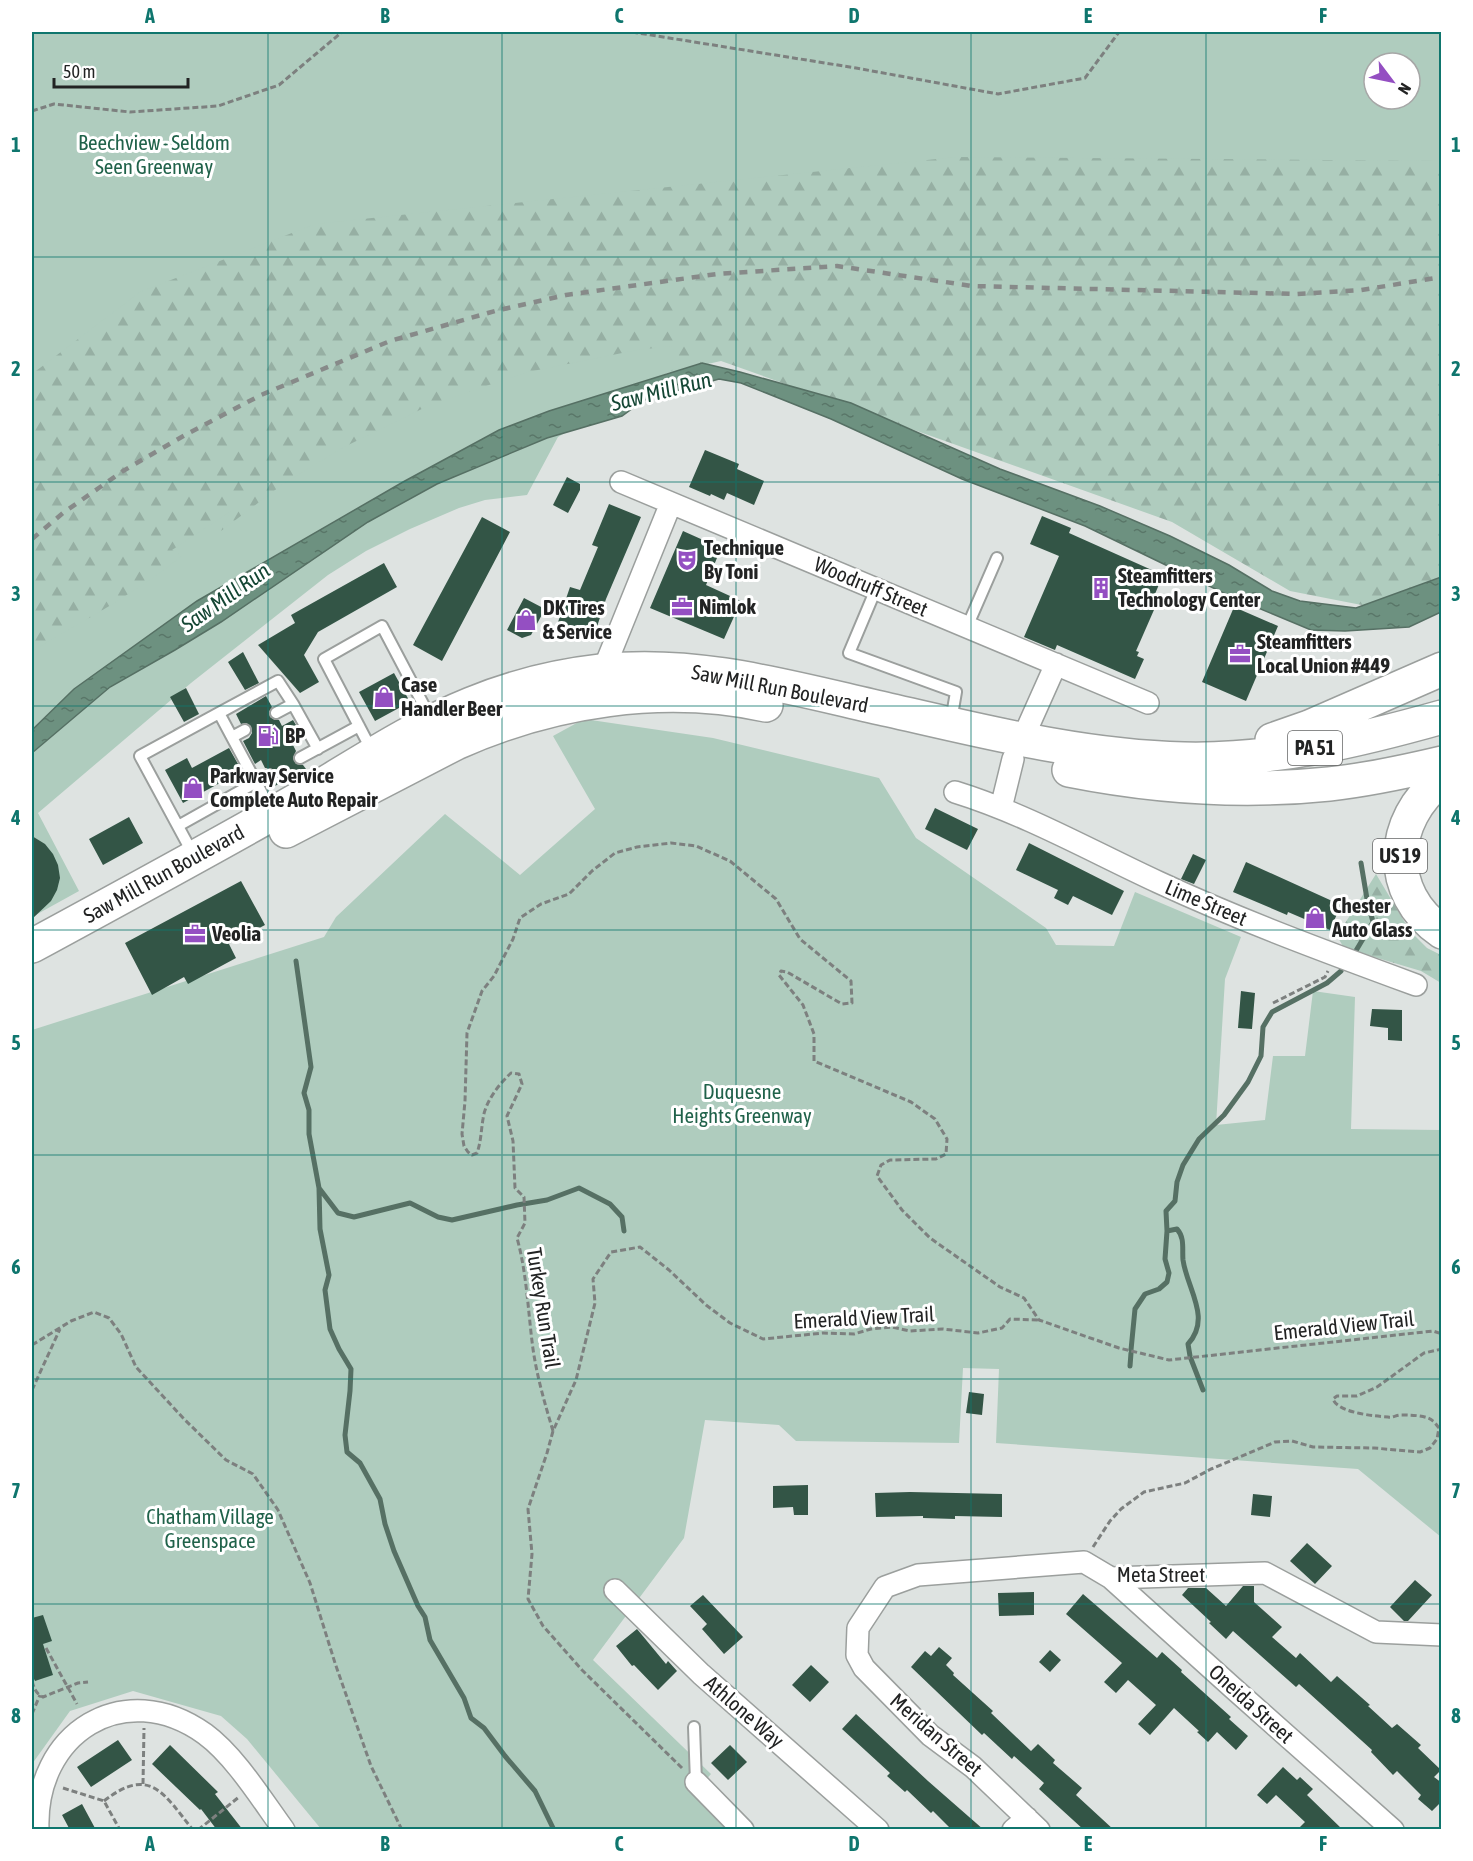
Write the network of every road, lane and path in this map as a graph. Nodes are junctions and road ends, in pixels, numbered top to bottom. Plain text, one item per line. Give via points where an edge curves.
1 (342, 32) edge
2 (632, 32) edge
3 (1119, 32) edge
4 (32, 111) edge
5 (621, 482) dead end
6 (671, 504) junction
7 (997, 558) dead end
8 (876, 589) junction
9 (967, 627) junction
10 (1056, 664) junction
11 (1442, 669) edge
12 (603, 671) junction
13 (1148, 703) dead end
14 (293, 704) junction
15 (573, 705) junction
16 (219, 713) junction
17 (276, 713) dead end
18 (1442, 717) edge
19 (432, 722) junction
20 (950, 724) junction
21 (359, 726) junction
22 (245, 730) dead end
23 (232, 737) junction
24 (318, 748) junction
25 (1017, 750) junction
26 (374, 755) junction
27 (300, 758) dead end
28 (1186, 759) junction
29 (1442, 763) edge
30 (269, 775) dead end
31 (1442, 779) edge
32 (257, 783) junction
33 (955, 792) dead end
34 (1001, 808) junction
35 (273, 814) junction
36 (178, 826) junction
37 (195, 857) junction
38 (140, 887) junction
39 (32, 926) edge
40 (1442, 932) edge
41 (32, 946) edge
42 (1336, 956) junction
43 (32, 970) edge
44 (1416, 985) dead end
45 (1273, 1003) dead end
46 (1039, 1320) junction
47 (60, 1328) junction
48 (1442, 1334) edge
49 (32, 1345) edge
50 (1442, 1349) edge
51 (32, 1390) edge
52 (553, 1431) junction
53 (1084, 1562) junction
54 (1111, 1578) junction
55 (615, 1590) dead end
56 (1442, 1635) edge
57 (46, 1648) dead end
58 (32, 1681) edge
59 (88, 1682) dead end
60 (69, 1687) junction
61 (40, 1695) junction
62 (77, 1704) dead end
63 (145, 1711) junction
64 (32, 1714) edge
65 (694, 1727) dead end
66 (43, 1781) junction
67 (696, 1782) junction
68 (143, 1784) junction
69 (252, 1786) junction
70 (104, 1801) junction
71 (1026, 1826) edge
72 (38, 1830) edge
73 (120, 1830) edge
74 (193, 1830) edge
75 (198, 1830) edge
76 (284, 1830) edge
77 (402, 1830) edge
78 (743, 1830) edge
79 (878, 1830) edge
80 (1393, 1830) edge

1 - 4 path via 279,85 218,106 130,112 54,104
2 - 3 path via 998,94 1085,78
5 - 6 street, Woodruff Street
6 - 8 street, Woodruff Street
6 - 12 street
7 - 9 lane
8 - 9 street, Woodruff Street
8 - 20 lane via 849,653 956,692
9 - 10 street, Woodruff Street
10 - 13 street, Woodruff Street
10 - 25 street
11 - 28 highway via 1277,739
12 - 15 highway
12 - 19 highway, Saw Mill Run Boulevard via 500,693
12 - 20 highway, Saw Mill Run Boulevard via 666,669 731,676
14 - 16 lane via 278,681
14 - 17 lane
14 - 24 lane
15 - 25 highway, Saw Mill Run Boulevard via 642,696 702,696
15 - 43 highway, Saw Mill Run Boulevard via 509,722 456,743 290,828
16 - 23 lane
16 - 36 lane via 140,756
18 - 28 highway, Saw Mill Run Boulevard / PA 51 via 1310,749
19 - 21 lane via 382,626 324,659
19 - 26 highway, Saw Mill Run Boulevard
20 - 25 highway, Saw Mill Run Boulevard
21 - 24 lane
21 - 26 lane
22 - 23 lane
23 - 32 lane
24 - 27 lane
25 - 28 highway, Saw Mill Run Boulevard
25 - 29 highway, Saw Mill Run Boulevard via 1142,782 1230,789 1331,784
25 - 34 street
26 - 35 highway, Saw Mill Run Boulevard
30 - 32 lane
31 - 40 highway, US 19 via 1423,797 1406,826 1400,861 1407,893 1416,909
32 - 35 lane
32 - 36 lane
33 - 34 street, Lime Street
34 - 42 street, Lime Street via 1160,883
35 - 37 highway, Saw Mill Run Boulevard
36 - 37 lane
37 - 38 highway, Saw Mill Run Boulevard
38 - 39 highway
38 - 41 highway, Saw Mill Run Boulevard
42 - 44 street, Lime Street
42 - 45 path via 1325,977
46 - 48 path, Emerald View Trail via 1119,1348 1169,1360 1433,1331
46 - 52 path, Emerald View Trail via 1010,1319 1002,1328 978,1333 892,1327 854,1334 823,1333 763,1340 706,1305 639,1247 611,1252 593,1279 595,1303 576,1380
46 - 52 path, Turkey Run Trail via 1024,1299 930,1238 902,1210 877,1176 881,1165 890,1160 936,1159 946,1154 947,1139 935,1119 911,1102 814,1061 814,1034 803,1005 779,975 781,971 787,972 842,1004 852,1002 851,981 800,939 776,899 730,861 696,846 671,843 637,847 615,853 569,894 541,904 520,918 494,976 482,991 467,1033 462,1134 464,1146 472,1155 480,1145 483,1116 492,1096 511,1073 519,1074 522,1084 507,1116 513,1141 514,1188 524,1197 525,1223 517,1238 542,1395
47 - 49 path
47 - 51 path
47 - 77 path via 94,1312 109,1318 136,1367 184,1419 226,1460 253,1473 278,1510 310,1583 371,1766
50 - 53 path via 1424,1353 1358,1396 1333,1399 1340,1409 1353,1412 1391,1418 1399,1414 1434,1421 1439,1428 1430,1449 1420,1452 1275,1442 1185,1483 1144,1492 1110,1521
52 - 67 path, Emerald View Trail via 528,1509 532,1554 528,1599 543,1626 582,1670
53 - 54 street, Meta Street
53 - 71 street, Meridan Street via 918,1575 885,1587 858,1628 857,1655 864,1668 930,1735 973,1767
54 - 56 street, Meta Street via 1266,1573 1376,1632
54 - 80 street, Oneida Street
55 - 79 street, Athlone Way via 701,1674
57 - 60 path
58 - 61 path
59 - 60 path
60 - 61 path
60 - 62 path
61 - 64 path
63 - 66 street via 122,1712 82,1728 55,1757
63 - 68 path
63 - 69 street via 189,1724 207,1735
65 - 67 lane
66 - 70 path
66 - 72 street
67 - 78 street
68 - 70 path via 130,1785
68 - 74 path via 164,1795
69 - 75 path
69 - 76 street
70 - 73 path

